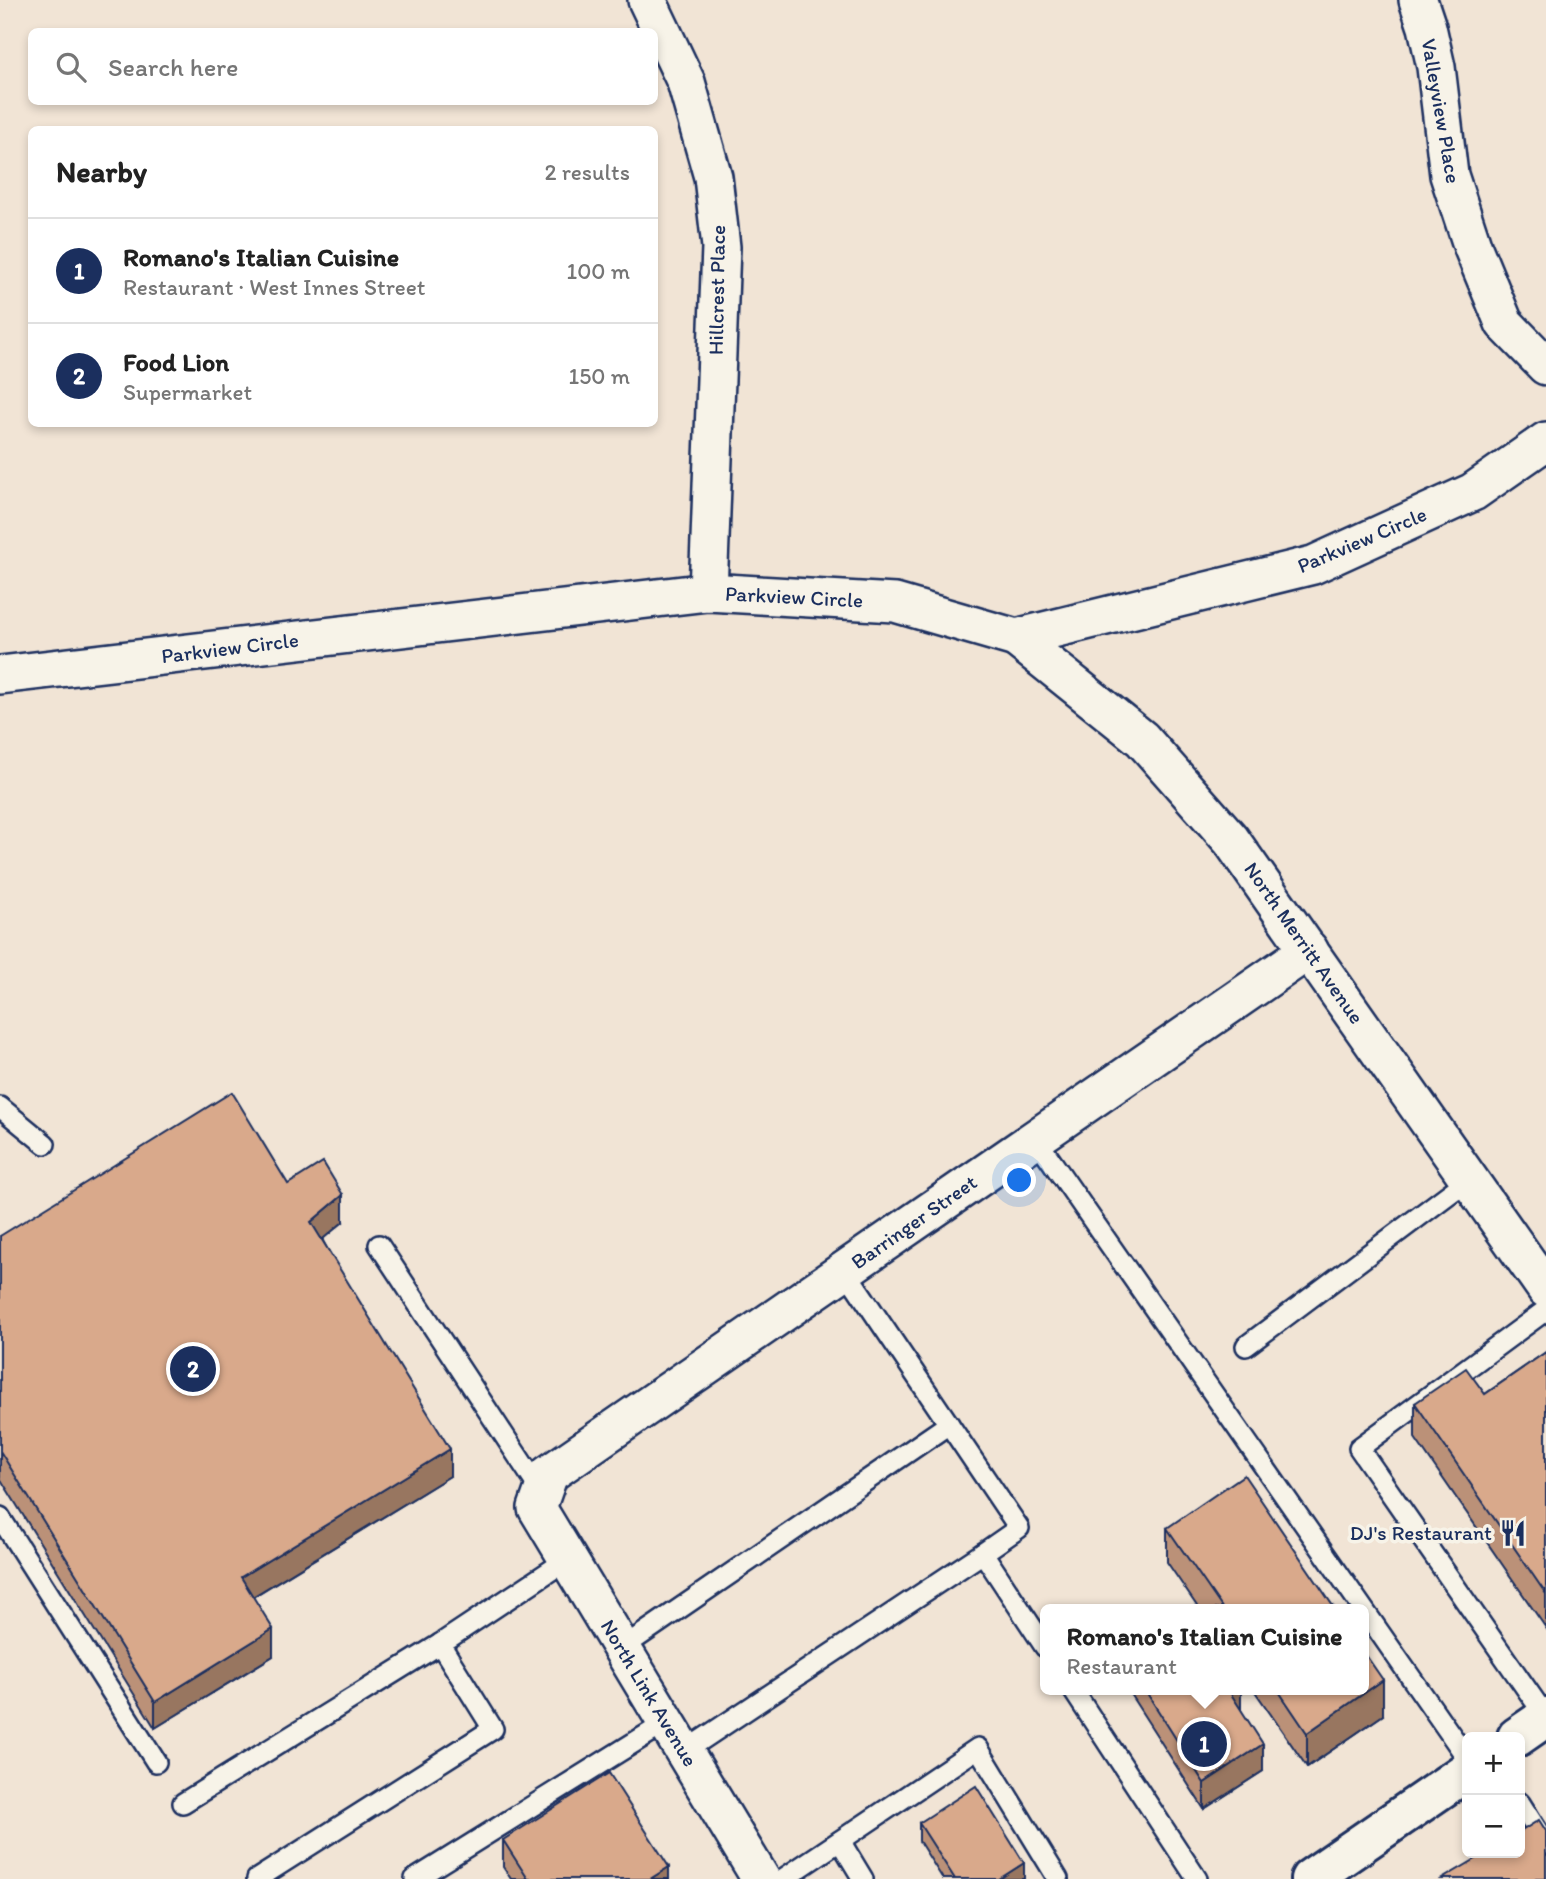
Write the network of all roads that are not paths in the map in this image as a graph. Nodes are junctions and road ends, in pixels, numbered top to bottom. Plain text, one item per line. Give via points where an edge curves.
1 (647, 0) edge
2 (1418, 0) edge
3 (1546, 366) edge
4 (1546, 441) edge
5 (708, 592) junction
6 (1016, 638) junction
7 (0, 675) edge
8 (1309, 950) junction
9 (0, 1107) edge
10 (1036, 1139) junction
11 (45, 1144) dead end
12 (1469, 1179) junction
13 (380, 1245) dead end
14 (845, 1270) junction
15 (1546, 1289) edge
16 (1546, 1310) edge
17 (1246, 1346) dead end
18 (949, 1424) junction
19 (540, 1501) junction
20 (0, 1517) edge
21 (983, 1553) junction
22 (568, 1559) junction
23 (1360, 1604) edge
24 (1369, 1617) edge
25 (1040, 1639) edge
26 (440, 1644) junction
27 (622, 1648) junction
28 (1076, 1695) edge
29 (1546, 1717) edge
30 (1524, 1732) edge
31 (676, 1737) junction
32 (1462, 1751) edge
33 (156, 1762) dead end
34 (1462, 1775) edge
35 (183, 1803) dead end
36 (1525, 1811) edge
37 (840, 1841) junction
38 (1546, 1844) edge
39 (1323, 1875) edge
40 (257, 1879) edge
41 (415, 1879) edge
42 (761, 1879) edge
43 (783, 1879) edge
44 (863, 1879) edge
45 (1058, 1879) edge
46 (1197, 1879) edge

1 - 5 street, Hillcrest Place via 686,82 713,177 721,247
2 - 3 street, Valleyview Place via 1436,67 1449,175 1473,248 1504,324
4 - 6 street, Parkview Circle via 1473,492 1313,565
5 - 6 street, Parkview Circle via 895,603
5 - 7 street, Parkview Circle
6 - 8 street, North Merritt Avenue via 1142,739 1231,841
8 - 10 street, Barringer Street
8 - 12 street, North Merritt Avenue
9 - 11 lane
10 - 14 street, Barringer Street
10 - 23 lane
12 - 15 street, North Merritt Avenue
12 - 17 lane
13 - 19 lane
14 - 18 lane
14 - 19 street, Barringer Street via 549,1474
16 - 29 lane via 1359,1448
18 - 21 lane via 1019,1528
18 - 27 lane
19 - 22 street, North Link Avenue
20 - 33 lane
21 - 25 lane
21 - 31 lane
22 - 26 lane
22 - 27 street, North Link Avenue
24 - 32 lane
26 - 35 lane
26 - 40 lane via 493,1728
27 - 31 street, North Link Avenue
28 - 46 lane
29 - 30 main road
31 - 41 lane
31 - 42 street, North Link Avenue
34 - 39 main road
36 - 38 lane
37 - 43 lane
37 - 44 lane
37 - 45 lane via 978,1748

